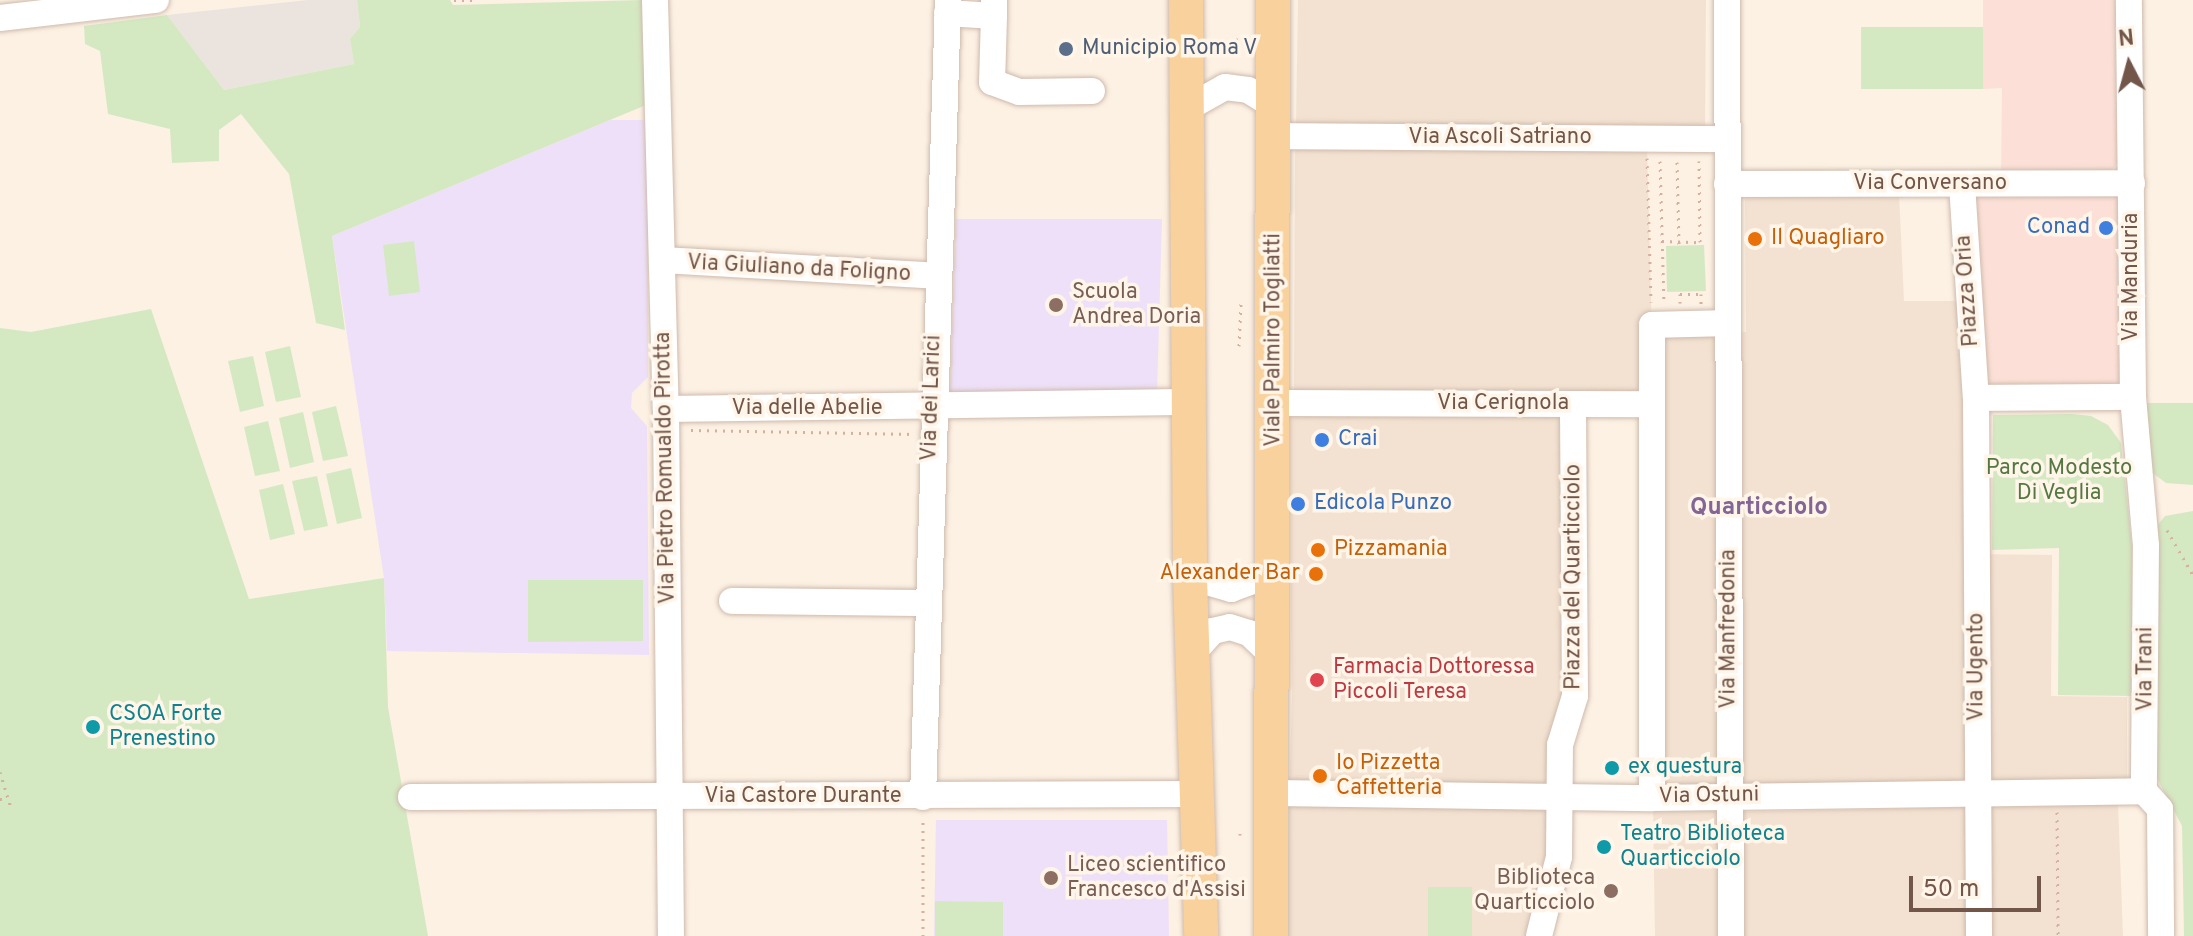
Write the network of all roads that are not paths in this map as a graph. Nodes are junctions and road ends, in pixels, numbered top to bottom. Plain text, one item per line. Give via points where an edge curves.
1 (156, 0) edge
2 (655, 0) edge
3 (1186, 0) edge
4 (1273, 0) edge
5 (1727, 0) edge
6 (2129, 0) edge
7 (947, 6) edge
8 (994, 8) edge
9 (0, 18) edge
10 (1092, 91) dead end
11 (1186, 109) junction
12 (1273, 121) junction
13 (1727, 139) junction
14 (2132, 183) junction
15 (1727, 184) junction
16 (1962, 184) junction
17 (662, 260) junction
18 (937, 276) junction
19 (1728, 323) junction
20 (2133, 397) junction
21 (1976, 398) junction
22 (1188, 402) junction
23 (1274, 403) junction
24 (1573, 404) junction
25 (1651, 404) junction
26 (931, 408) junction
27 (666, 409) junction
28 (1272, 574) junction
29 (1190, 577) junction
30 (732, 601) dead end
31 (927, 603) junction
32 (1192, 654) junction
33 (1272, 655) junction
34 (1977, 791) junction
35 (2144, 791) junction
36 (1274, 793) junction
37 (1195, 794) junction
38 (1559, 795) junction
39 (1730, 796) junction
40 (411, 797) dead end
41 (669, 797) junction
42 (1652, 798) junction
43 (923, 803) junction
44 (671, 936) edge
45 (1201, 936) edge
46 (1271, 936) edge
47 (1539, 936) edge
48 (1731, 936) edge
49 (1979, 936) edge
50 (2161, 936) edge

1 - 9 street
2 - 17 street, Via Pietro Romualdo Pirotta
3 - 11 main road
4 - 12 main road, Viale Palmiro Togliatti
5 - 13 street
6 - 14 street, Via Manduria
7 - 8 street
7 - 18 street, Via dei Larici
8 - 10 street via 992,82 1019,92
11 - 12 street via 1225,87 1248,90
11 - 22 main road
12 - 13 street, Via Ascoli Satriano
12 - 23 main road, Viale Palmiro Togliatti
13 - 15 street, Via Manfredonia
14 - 16 street, Via Conversano
14 - 20 street, Via Manduria
15 - 16 street, Via Conversano
15 - 19 street, Via Manfredonia
16 - 21 street, Piazza Oria
17 - 18 street, Via Giuliano da Foligno
17 - 27 street, Via Pietro Romualdo Pirotta
18 - 26 street, Via dei Larici
19 - 25 street via 1655,313
19 - 39 street, Via Manfredonia
20 - 21 street
20 - 35 street, Via Trani via 2146,545
21 - 34 street, Via Ugento
22 - 26 street, Via delle Abelie
22 - 29 main road
23 - 24 street, Via Cerignola
23 - 28 main road, Viale Palmiro Togliatti
24 - 25 street, Via Cerignola
24 - 38 street, Piazza del Quarticciolo via 1575,696 1560,745
25 - 42 street
26 - 27 street, Via delle Abelie
26 - 31 street, Via dei Larici
27 - 41 street, Via Pietro Romualdo Pirotta
28 - 29 street via 1231,589
28 - 33 main road, Viale Palmiro Togliatti
29 - 32 main road
30 - 31 street
31 - 43 street, Via dei Larici
32 - 33 street via 1213,631 1230,627 1249,633
32 - 37 main road
33 - 36 main road, Viale Palmiro Togliatti
34 - 35 street, Via Ostuni
34 - 39 street, Via Ostuni
34 - 49 street, Via Ugento
35 - 50 street, Via Trani via 2160,809
36 - 38 street, Via Ostuni
36 - 46 main road, Viale Palmiro Togliatti
37 - 43 street, Via Castore Durante
37 - 45 main road
38 - 42 street, Via Ostuni
38 - 47 street, Piazza del Quarticciolo via 1559,857
39 - 42 street, Via Ostuni
39 - 48 street, Via Manfredonia
40 - 41 street, Via Castore Durante
41 - 43 street, Via Castore Durante
41 - 44 street, Via Pietro Romualdo Pirotta

